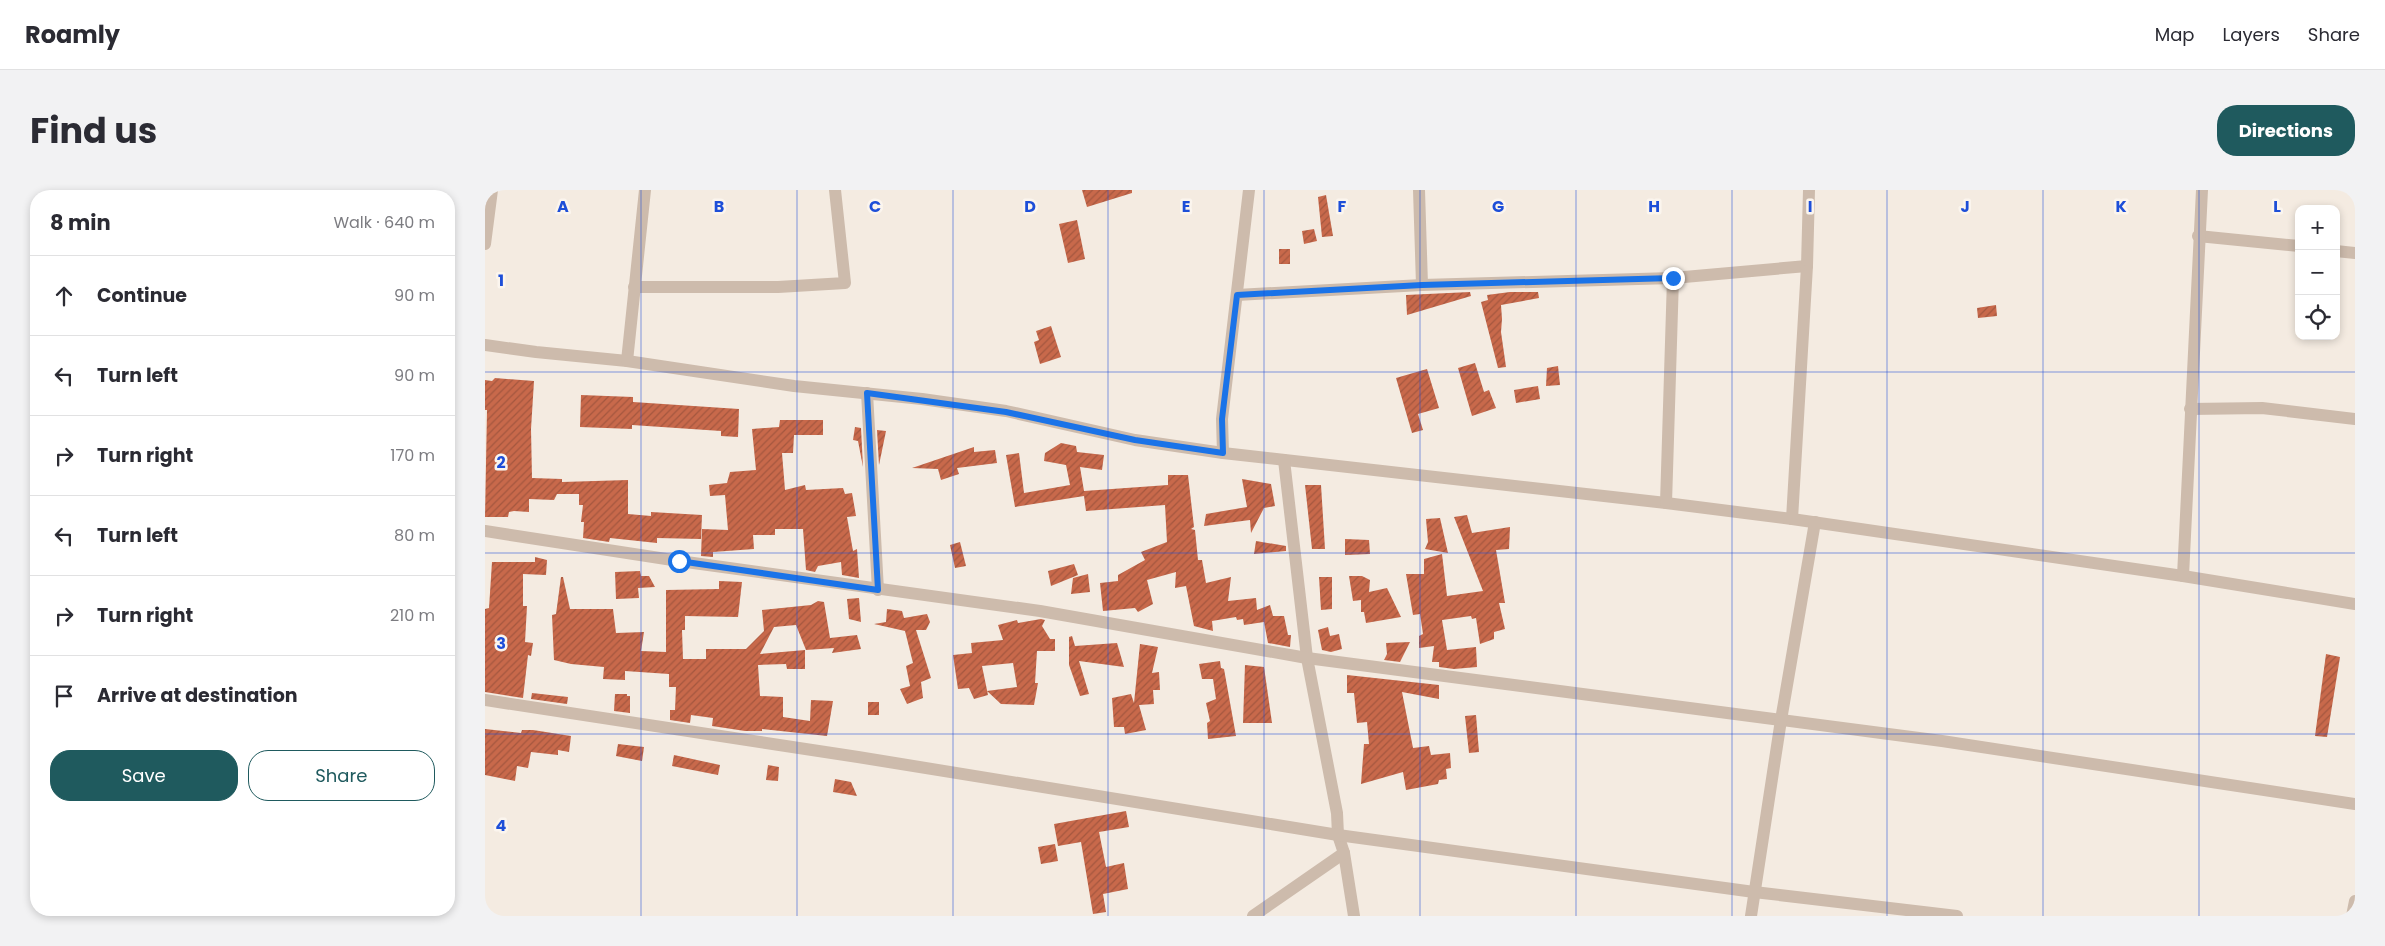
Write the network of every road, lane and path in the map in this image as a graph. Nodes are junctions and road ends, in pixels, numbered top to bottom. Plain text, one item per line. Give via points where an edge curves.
1 (492, 190) edge
2 (645, 190) edge
3 (835, 190) edge
4 (1249, 190) edge
5 (1419, 190) edge
6 (1809, 190) edge
7 (2202, 190) edge
8 (2198, 236) junction
9 (485, 244) edge
10 (2295, 246) edge
11 (2340, 251) edge
12 (2355, 253) edge
13 (1807, 266) junction
14 (1673, 278) junction
15 (1422, 285) junction
16 (634, 287) junction
17 (1237, 295) junction
18 (485, 345) edge
19 (627, 361) junction
20 (867, 393) junction
21 (2190, 409) junction
22 (2355, 419) edge
23 (1223, 453) junction
24 (1284, 460) junction
25 (1667, 503) junction
26 (1792, 519) junction
27 (1815, 522) junction
28 (485, 530) edge
29 (2183, 576) junction
30 (878, 590) junction
31 (2355, 604) edge
32 (1307, 658) junction
33 (485, 700) edge
34 (1781, 720) junction
35 (2355, 804) edge
36 (1338, 835) junction
37 (1344, 853) junction
38 (1754, 892) junction
39 (2355, 902) edge
40 (1253, 916) edge
41 (1354, 916) edge
42 (1751, 916) edge
43 (1957, 916) edge
44 (2352, 916) edge

1 - 9 street
2 - 16 street
3 - 16 street via 845,283 779,287
4 - 17 street
5 - 15 street
6 - 13 street
7 - 8 street
8 - 10 street
8 - 21 street
11 - 12 street
13 - 14 street
13 - 26 street
14 - 15 street
14 - 25 street
15 - 17 street
16 - 19 street
17 - 23 street via 1222,419
18 - 19 street
19 - 20 street via 794,386
20 - 23 street via 1006,412 1135,440
20 - 30 street
21 - 22 street via 2262,408
21 - 29 street
23 - 24 street
24 - 25 street
24 - 32 street
25 - 26 street
26 - 27 street
27 - 29 street
27 - 34 street
28 - 30 street
29 - 31 street
30 - 32 street via 1040,611
32 - 34 street
32 - 36 street via 1337,813
33 - 36 street
34 - 35 street via 1942,741
34 - 38 street
36 - 37 street
36 - 38 street
37 - 40 street
37 - 41 street
38 - 42 street
38 - 43 street
39 - 44 street

